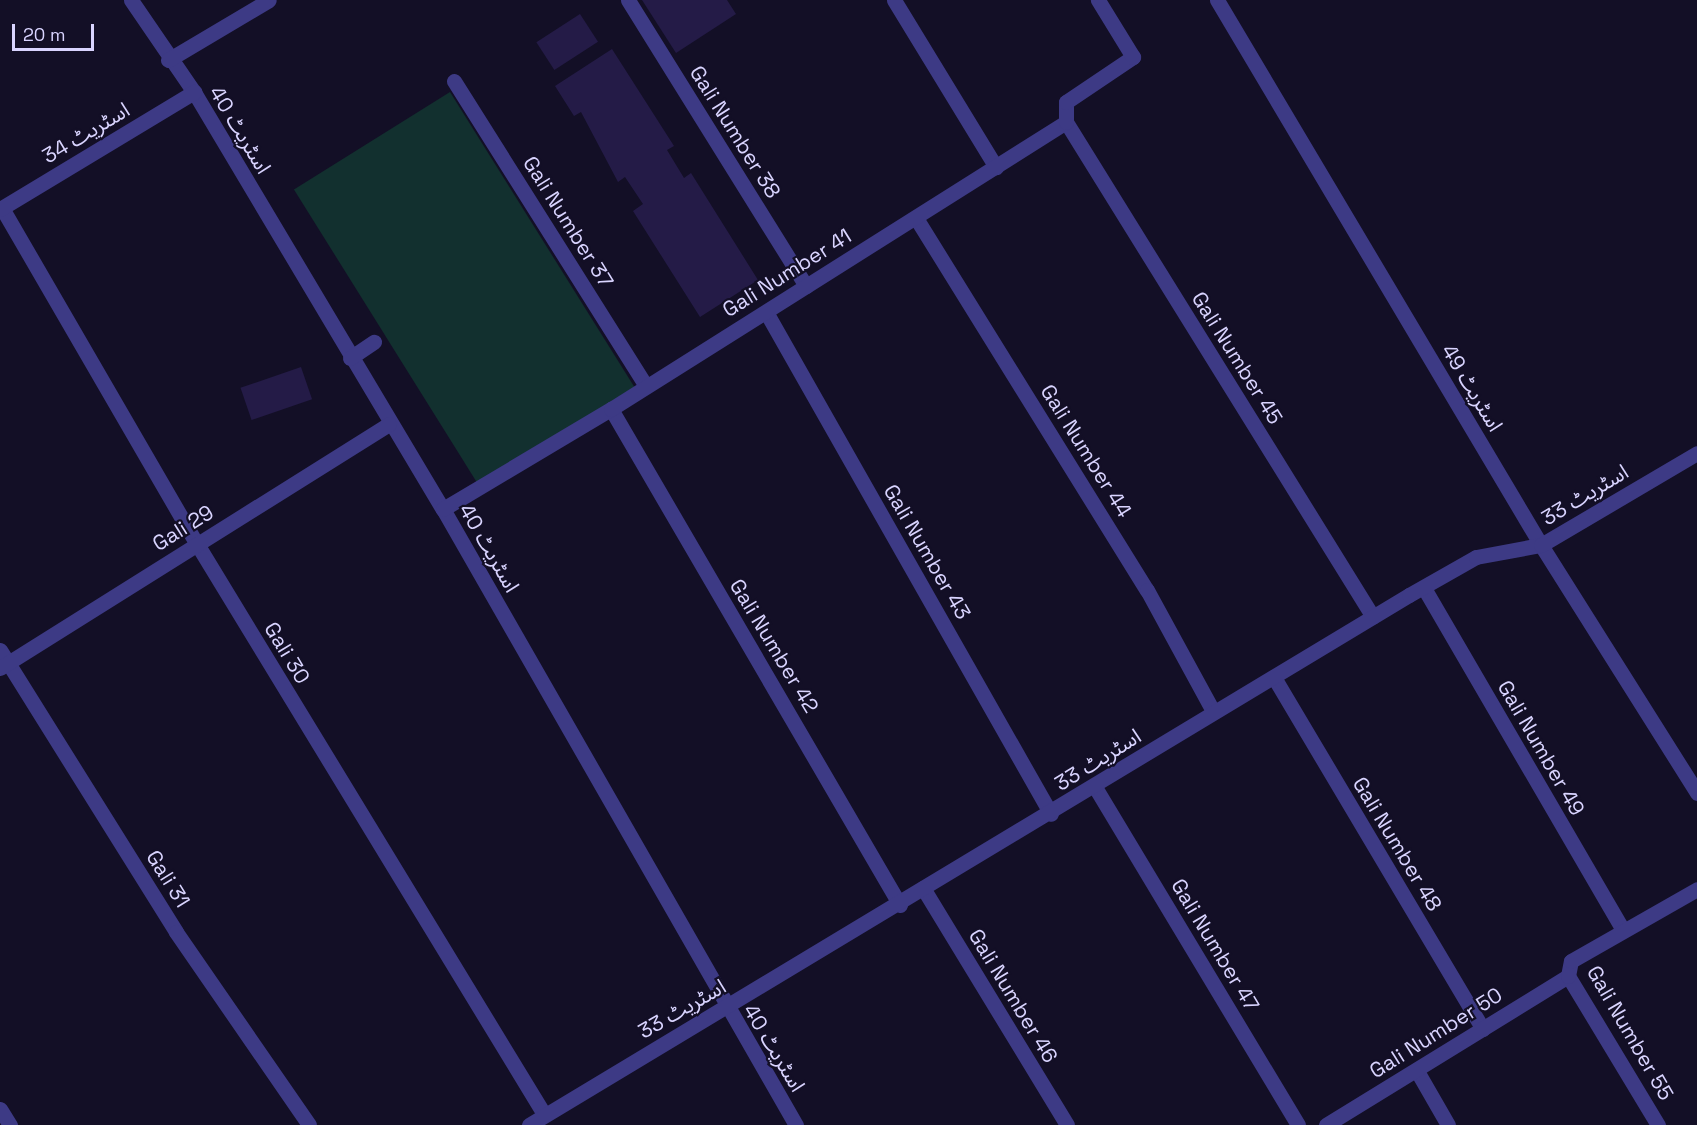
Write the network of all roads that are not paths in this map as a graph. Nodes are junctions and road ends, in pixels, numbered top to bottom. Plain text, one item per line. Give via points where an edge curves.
1 (131, 0) edge
2 (269, 0) edge
3 (628, 0) edge
4 (894, 0) edge
5 (1098, 0) edge
6 (1217, 0) edge
7 (168, 60) junction
8 (454, 81) dead end
9 (194, 92) junction
10 (1066, 122) junction
11 (996, 167) junction
12 (1, 209) edge
13 (916, 218) junction
14 (806, 286) junction
15 (766, 312) junction
16 (374, 342) dead end
17 (350, 358) junction
18 (646, 386) junction
19 (611, 409) junction
20 (389, 424) junction
21 (1697, 453) edge
22 (443, 509) junction
23 (197, 544) junction
24 (1541, 545) junction
25 (1424, 588) junction
26 (1373, 617) junction
27 (3, 661) edge
28 (1275, 679) junction
29 (1213, 711) junction
30 (1095, 787) junction
31 (1697, 793) edge
32 (1051, 814) junction
33 (923, 888) junction
34 (1697, 889) edge
35 (900, 905) junction
36 (1622, 928) junction
37 (1570, 969) junction
38 (725, 1008) junction
39 (1483, 1029) junction
40 (1417, 1071) junction
41 (0, 1109) edge
42 (544, 1114) junction
43 (10, 1125) edge
44 (309, 1125) edge
45 (529, 1125) edge
46 (796, 1125) edge
47 (1068, 1125) edge
48 (1298, 1125) edge
49 (1326, 1125) edge
50 (1448, 1125) edge
51 (1658, 1125) edge

1 - 7 street, اسٹریٹ 40
2 - 7 street
3 - 14 street, Gali Number 38
4 - 11 street
5 - 10 street via 1133,57 1066,102
6 - 24 street, اسٹریٹ 49
7 - 9 street, اسٹریٹ 40
8 - 18 street, Gali Number 37
9 - 12 street, اسٹریٹ 34
9 - 17 street, اسٹریٹ 40
10 - 11 street, Gali Number 41
10 - 26 street, Gali Number 45
11 - 13 street, Gali Number 41
12 - 23 street, Gali 30
13 - 14 street, Gali Number 41
13 - 29 street, Gali Number 44 via 1147,590
14 - 15 street, Gali Number 41
15 - 18 street, Gali Number 41
15 - 32 street, Gali Number 43
16 - 17 street
17 - 20 street, اسٹریٹ 40
18 - 19 street, Gali Number 41
19 - 22 street, Gali Number 41
19 - 35 street, Gali Number 42
20 - 22 street, اسٹریٹ 40
20 - 23 street, Gali 29
21 - 24 street, اسٹریٹ 33
22 - 38 street, اسٹریٹ 40
23 - 27 street, Gali 29
23 - 42 street, Gali 30
24 - 25 street, اسٹریٹ 33 via 1476,557
24 - 31 street, اسٹریٹ 49
25 - 26 street, اسٹریٹ 33
25 - 36 street, Gali Number 49
26 - 28 street, اسٹریٹ 33
27 - 44 street, Gali 31 via 176,932
28 - 29 street, اسٹریٹ 33
28 - 39 street, Gali Number 48
29 - 30 street, اسٹریٹ 33
30 - 32 street, اسٹریٹ 33
30 - 48 street, Gali Number 47
32 - 33 street, اسٹریٹ 33
33 - 35 street, اسٹریٹ 33
33 - 47 street, Gali Number 46
34 - 36 street, Gali Number 50
35 - 38 street, اسٹریٹ 33
36 - 37 street, Gali Number 50
37 - 39 street, Gali Number 50
37 - 51 street, Gali Number 55
38 - 42 street, اسٹریٹ 33
38 - 46 street, اسٹریٹ 40
39 - 40 street, Gali Number 50
40 - 49 street, Gali Number 50
40 - 50 street
41 - 43 street
42 - 45 street, اسٹریٹ 33

